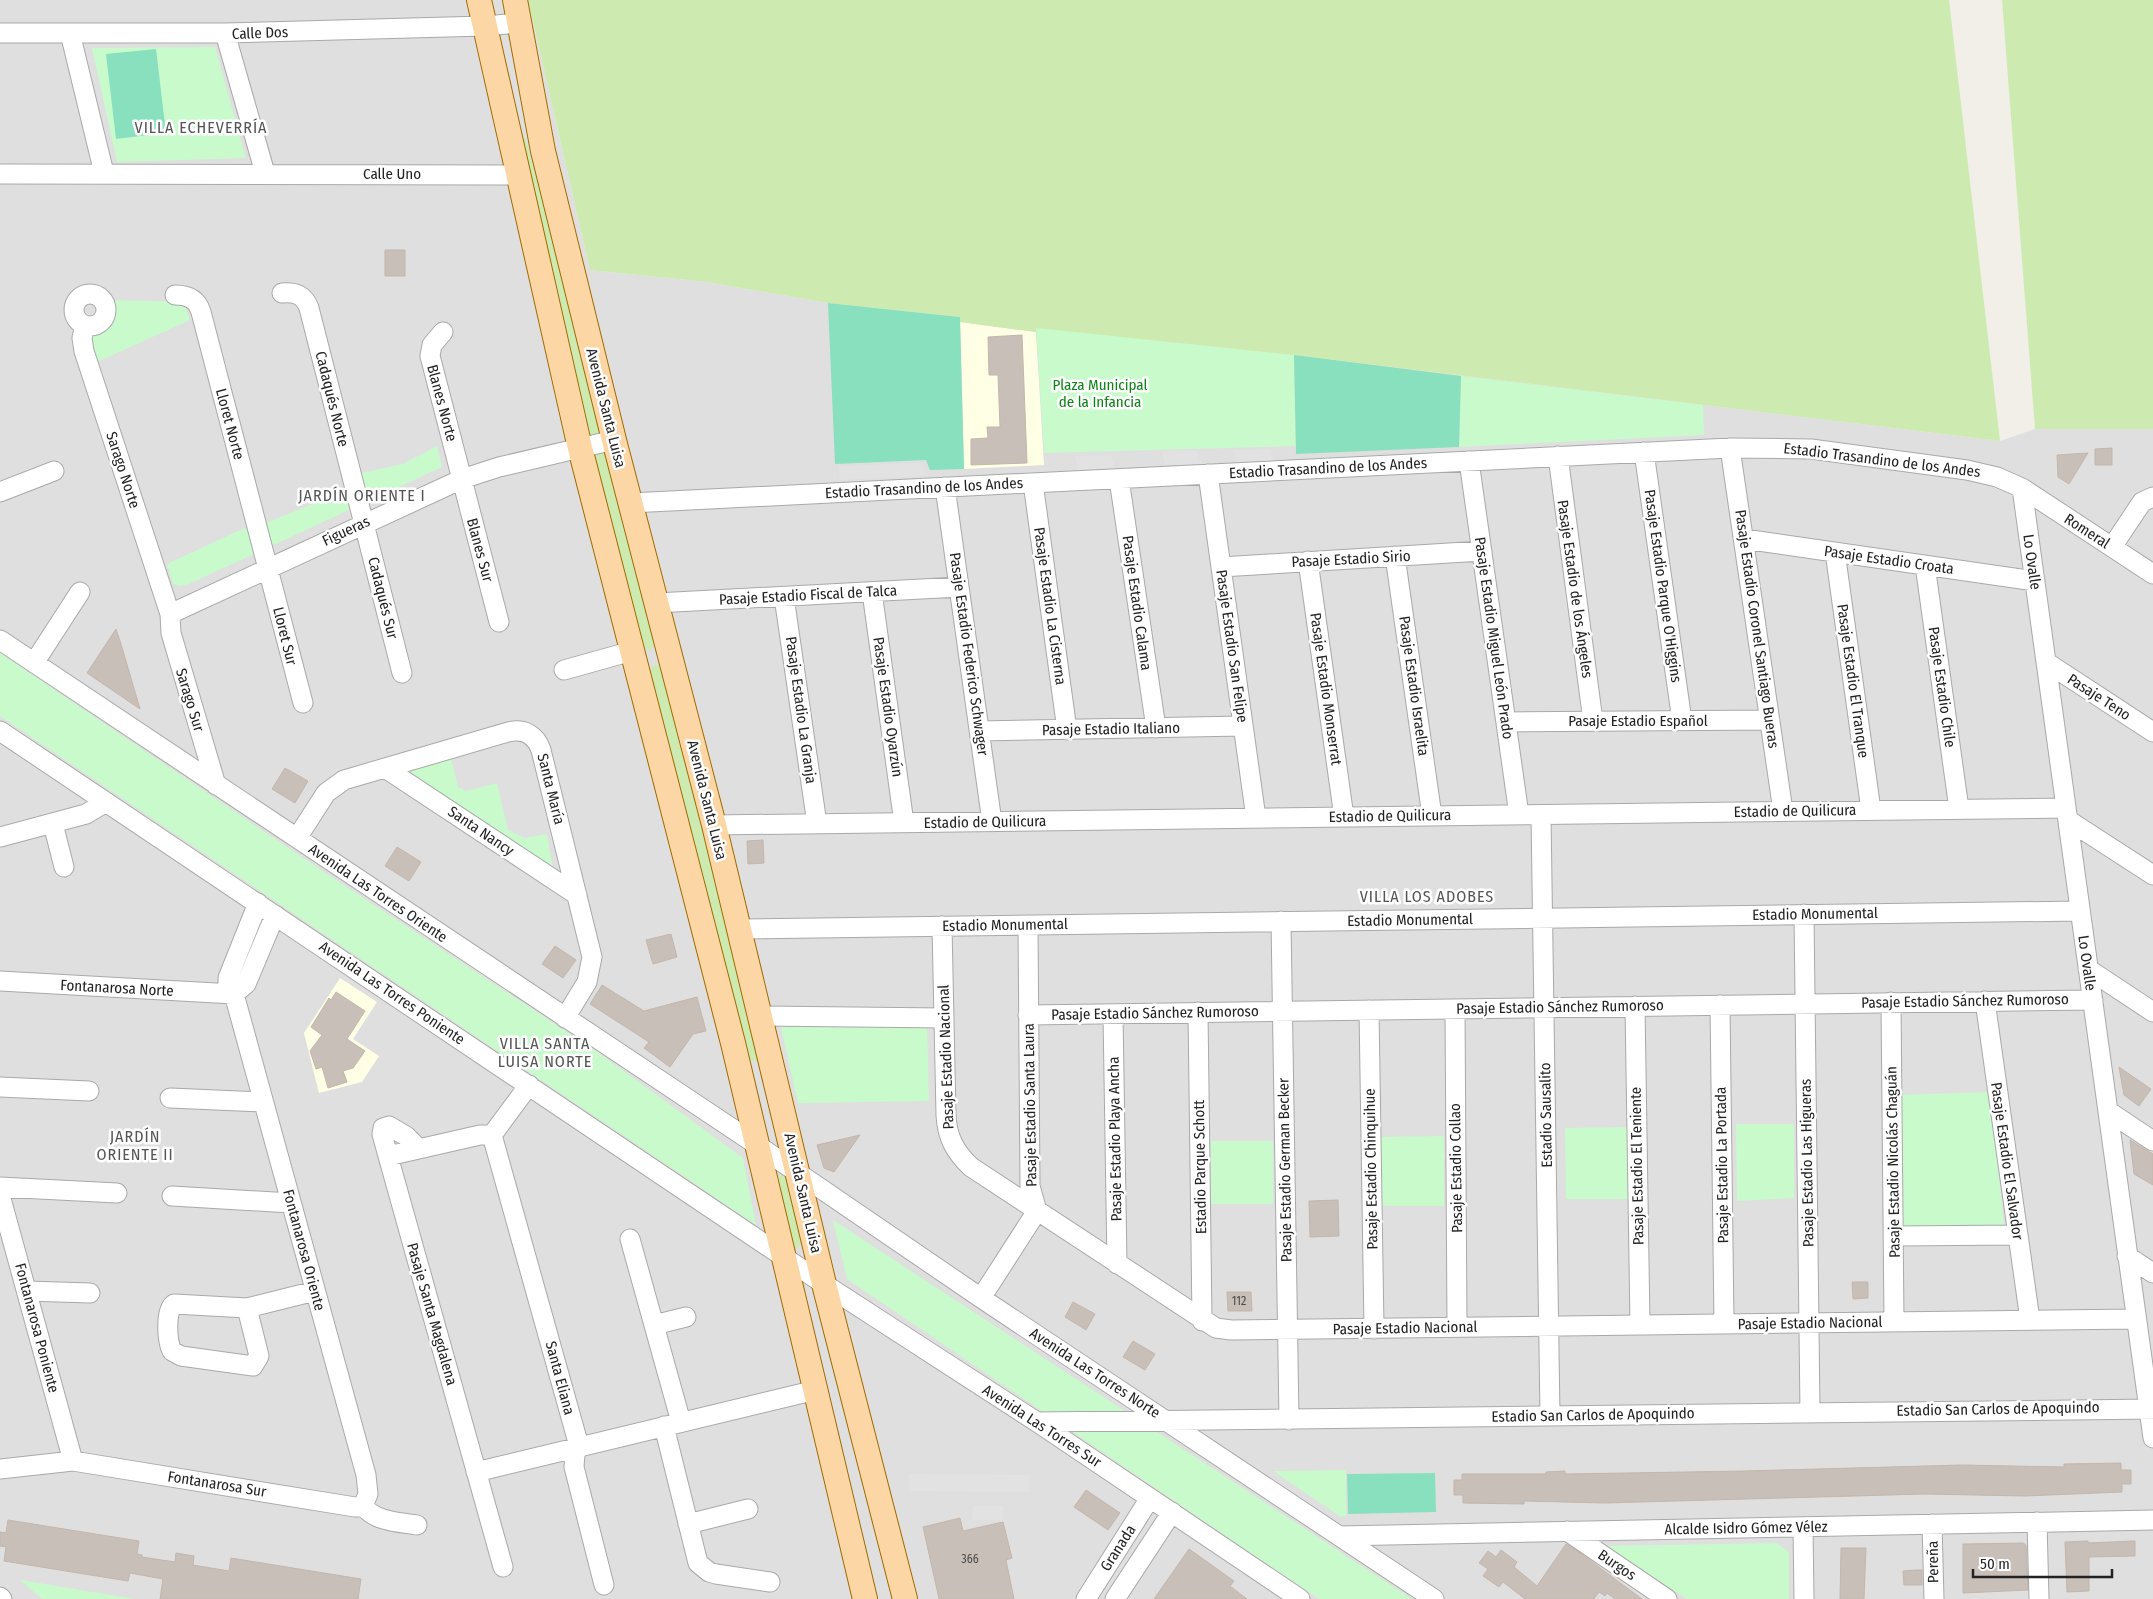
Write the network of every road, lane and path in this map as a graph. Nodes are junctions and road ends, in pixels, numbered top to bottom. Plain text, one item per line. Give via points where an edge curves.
1 (479, 0) edge
2 (517, 11) edge
3 (485, 26) junction
4 (0, 32) edge
5 (70, 33) junction
6 (225, 34) junction
7 (104, 173) junction
8 (265, 173) junction
9 (0, 174) edge
10 (518, 175) junction
11 (282, 293) dead end
12 (175, 295) dead end
13 (86, 326) dead end
14 (443, 332) dead end
15 (614, 440) junction
16 (580, 448) junction
17 (1730, 448) junction
18 (1644, 452) junction
19 (1558, 456) junction
20 (1469, 461) junction
21 (54, 471) dead end
22 (1208, 474) junction
23 (462, 479) junction
24 (1119, 479) junction
25 (1033, 483) junction
26 (945, 487) junction
27 (2022, 488) junction
28 (0, 492) edge
29 (2153, 497) edge
30 (630, 503) junction
31 (364, 523) junction
32 (1744, 539) junction
33 (2112, 546) junction
34 (1482, 551) junction
35 (1836, 552) junction
36 (1395, 556) junction
37 (1308, 561) junction
38 (1925, 565) junction
39 (1221, 567) junction
40 (268, 568) junction
41 (2153, 574) edge
42 (2034, 581) junction
43 (959, 587) junction
44 (80, 592) dead end
45 (872, 592) junction
46 (784, 596) junction
47 (656, 603) junction
48 (170, 614) junction
49 (499, 622) dead end
50 (662, 629) junction
51 (0, 640) edge
52 (631, 645) junction
53 (2046, 662) junction
54 (34, 663) junction
55 (564, 670) dead end
56 (402, 673) dead end
57 (303, 703) dead end
58 (1770, 720) junction
59 (1593, 721) junction
60 (1682, 721) junction
61 (1506, 722) junction
62 (1243, 726) junction
63 (1156, 728) junction
64 (1067, 730) junction
65 (0, 731) edge
66 (979, 731) junction
67 (2153, 732) edge
68 (385, 768) junction
69 (216, 785) junction
70 (106, 802) junction
71 (1959, 809) junction
72 (1872, 810) junction
73 (1783, 811) junction
74 (2067, 814) junction
75 (1519, 815) junction
76 (1541, 815) junction
77 (1432, 816) junction
78 (1344, 817) junction
79 (1256, 818) junction
80 (992, 822) junction
81 (904, 823) junction
82 (53, 824) junction
83 (714, 824) junction
84 (817, 824) junction
85 (0, 837) edge
86 (297, 838) junction
87 (64, 867) dead end
88 (2153, 875) edge
89 (578, 895) junction
90 (258, 903) junction
91 (2080, 911) junction
92 (1804, 914) junction
93 (275, 915) junction
94 (1542, 918) junction
95 (1282, 921) junction
96 (1028, 925) junction
97 (942, 926) junction
98 (740, 929) junction
99 (2088, 969) junction
100 (0, 981) edge
101 (234, 994) junction
102 (2093, 1000) junction
103 (1985, 1001) junction
104 (1891, 1002) junction
105 (1805, 1004) junction
106 (1720, 1005) junction
107 (1635, 1006) junction
108 (1544, 1007) junction
109 (1455, 1009) junction
110 (1369, 1010) junction
111 (1283, 1011) junction
112 (1198, 1012) junction
113 (2153, 1012) edge
114 (1113, 1014) junction
115 (1028, 1015) junction
116 (761, 1016) junction
117 (565, 1018) junction
118 (944, 1018) junction
119 (529, 1085) junction
120 (0, 1086) edge
121 (89, 1091) dead end
122 (170, 1098) dead end
123 (263, 1102) junction
124 (2108, 1111) junction
125 (492, 1135) junction
126 (2153, 1141) edge
127 (757, 1145) junction
128 (419, 1148) junction
129 (388, 1156) junction
130 (800, 1176) junction
131 (0, 1187) edge
132 (117, 1193) dead end
133 (0, 1195) edge
134 (172, 1196) dead end
135 (291, 1204) junction
136 (1037, 1211) junction
137 (2018, 1235) junction
138 (1894, 1236) junction
139 (630, 1239) dead end
140 (783, 1255) junction
141 (2127, 1256) junction
142 (1117, 1264) junction
143 (2153, 1273) edge
144 (824, 1284) junction
145 (27, 1291) junction
146 (315, 1291) junction
147 (90, 1293) dead end
148 (980, 1298) junction
149 (247, 1308) junction
150 (686, 1317) dead end
151 (2136, 1319) junction
152 (2030, 1320) junction
153 (1202, 1321) junction
154 (1894, 1322) junction
155 (1809, 1323) junction
156 (1724, 1324) junction
157 (654, 1325) junction
158 (1640, 1325) junction
159 (1549, 1326) junction
160 (1458, 1327) junction
161 (1374, 1329) junction
162 (1288, 1330) junction
163 (816, 1390) junction
164 (2151, 1408) edge
165 (1810, 1412) junction
166 (1550, 1416) junction
167 (1289, 1420) junction
168 (1167, 1421) junction
169 (1037, 1422) junction
170 (672, 1424) junction
171 (2153, 1438) edge
172 (579, 1446) junction
173 (73, 1461) junction
174 (6, 1468) edge
175 (476, 1472) junction
176 (1150, 1498) junction
177 (362, 1506) junction
178 (748, 1509) dead end
179 (1172, 1512) junction
180 (2153, 1520) edge
181 (2037, 1522) junction
182 (688, 1524) junction
183 (1932, 1524) junction
184 (417, 1525) dead end
185 (1803, 1526) junction
186 (1567, 1531) junction
187 (1339, 1536) junction
188 (503, 1567) dead end
189 (770, 1582) dead end
190 (604, 1585) dead end
191 (865, 1599) edge
192 (905, 1599) edge
193 (1086, 1599) edge
194 (1115, 1599) edge
195 (1300, 1599) edge
196 (1434, 1599) edge
197 (1667, 1599) edge
198 (1804, 1599) edge
199 (1934, 1599) edge
200 (2039, 1599) edge

1 - 3 main road
2 - 3 street, Calle Dos
2 - 15 main road, Avenida Santa Luisa via 543,151
3 - 6 street, Calle Dos
3 - 10 main road
4 - 5 street, Calle Dos
5 - 6 street, Calle Dos
5 - 7 street
6 - 8 street
7 - 8 street, Calle Uno
7 - 9 street, Calle Uno
8 - 10 street, Calle Uno
10 - 16 main road
11 - 31 street, Cadaqués Norte via 296,294 309,308
12 - 40 street, Lloret Norte via 194,300 201,312
13 - 48 street, Sarago Norte via 82,338 84,351
14 - 23 street, Blanes Norte via 432,344 430,356
15 - 16 street, Figueras
15 - 30 main road, Avenida Santa Luisa
16 - 23 street, Figueras
16 - 52 main road
17 - 18 street, Estadio Trasandino de los Andes
17 - 27 street, Estadio Trasandino de los Andes via 1811,449 1967,470 1997,477
17 - 32 street, Pasaje Estadio Coronel Santiago Bueras
18 - 19 street, Estadio Trasandino de los Andes
18 - 60 street, Pasaje Estadio Parque O'Higgins
19 - 20 street, Estadio Trasandino de los Andes
19 - 59 street, Pasaje Estadio de los Ángeles
20 - 22 street, Estadio Trasandino de los Andes
20 - 34 street, Pasaje Estadio Miguel León Prado
21 - 28 street
22 - 24 street, Estadio Trasandino de los Andes
22 - 39 street, Pasaje Estadio San Felipe
23 - 31 street, Figueras
23 - 49 street, Blanes Sur
24 - 25 street, Estadio Trasandino de los Andes
24 - 63 street, Pasaje Estadio Calama
25 - 26 street, Estadio Trasandino de los Andes
25 - 64 street, Pasaje Estadio La Cisterna
26 - 30 street, Estadio Trasandino de los Andes
26 - 43 street, Pasaje Estadio Federico Schwager
27 - 33 street, Romeral
27 - 42 street, Lo Ovalle
29 - 33 street via 2142,502
30 - 47 main road, Avenida Santa Luisa
31 - 40 street, Figueras
31 - 56 street, Cadaqués Sur
32 - 35 street, Pasaje Estadio Croata
32 - 58 street, Pasaje Estadio Coronel Santiago Bueras
33 - 41 street, Romeral
34 - 36 street, Pasaje Estadio Sirio
34 - 61 street, Pasaje Estadio Miguel León Prado
35 - 38 street, Pasaje Estadio Croata
35 - 72 street, Pasaje Estadio El Tranque
36 - 37 street, Pasaje Estadio Sirio
36 - 77 street, Pasaje Estadio Israelita
37 - 39 street, Pasaje Estadio Sirio
37 - 78 street, Pasaje Estadio Monserrat
38 - 42 street, Pasaje Estadio Croata
38 - 71 street, Pasaje Estadio Chile
39 - 62 street, Pasaje Estadio San Felipe
40 - 48 street, Figueras
40 - 57 street, Lloret Sur
42 - 53 street, Lo Ovalle
43 - 45 street, Pasaje Estadio Fiscal de Talca
43 - 66 street, Pasaje Estadio Federico Schwager
44 - 54 street
45 - 46 street, Pasaje Estadio Fiscal de Talca
45 - 81 street, Pasaje Estadio Oyarzún
46 - 47 street, Pasaje Estadio Fiscal de Talca
46 - 84 street, Pasaje Estadio La Granja
47 - 50 main road, Avenida Santa Luisa
48 - 69 street, Sarago Sur via 171,633
50 - 52 main road via 657,656 652,660 640,659
50 - 83 main road, Avenida Santa Luisa
51 - 54 street, Avenida Las Torres Oriente
52 - 55 street
52 - 127 main road
53 - 67 street, Pasaje Teno
53 - 74 street, Lo Ovalle
54 - 69 street, Avenida Las Torres Oriente
58 - 60 street, Pasaje Estadio Español
58 - 73 street, Pasaje Estadio Coronel Santiago Bueras
59 - 60 street, Pasaje Estadio Español
59 - 61 street, Pasaje Estadio Español
61 - 75 street, Pasaje Estadio Miguel León Prado
62 - 63 street, Pasaje Estadio Italiano
62 - 79 street, Pasaje Estadio San Felipe
63 - 64 street, Pasaje Estadio Italiano
64 - 66 street, Pasaje Estadio Italiano
65 - 70 street, Avenida Las Torres Poniente
66 - 80 street, Pasaje Estadio Federico Schwager
68 - 86 street, Santa María via 334,786
68 - 89 street, Santa Nancy
68 - 89 street, Santa María via 508,732 530,734 541,750
69 - 86 street, Avenida Las Torres Oriente
70 - 82 street via 94,811
70 - 90 street, Avenida Las Torres Poniente
71 - 72 street, Estadio de Quilicura
71 - 74 street, Estadio de Quilicura
72 - 73 street, Estadio de Quilicura
73 - 76 street, Estadio de Quilicura
74 - 88 street
74 - 91 street, Lo Ovalle
75 - 76 street, Estadio de Quilicura
75 - 77 street, Estadio de Quilicura
76 - 94 street, Estadio Sausalito
77 - 78 street, Estadio de Quilicura
78 - 79 street, Estadio de Quilicura
79 - 80 street, Estadio de Quilicura
80 - 81 street, Estadio de Quilicura
81 - 84 street, Estadio de Quilicura
82 - 85 street
82 - 87 street
83 - 84 street, Estadio de Quilicura
83 - 98 main road, Avenida Santa Luisa
86 - 117 street, Avenida Las Torres Oriente
89 - 117 street, Santa María via 591,948 592,967 587,982
90 - 93 street, Avenida Las Torres Poniente
90 - 101 street, Fontanarosa Oriente via 228,978
91 - 92 street, Estadio Monumental
91 - 99 street, Lo Ovalle
92 - 94 street, Estadio Monumental
92 - 105 street, Pasaje Estadio Las Higueras
93 - 101 street via 246,984
93 - 119 street, Avenida Las Torres Poniente
94 - 95 street, Estadio Monumental
94 - 108 street, Estadio Sausalito
95 - 96 street, Estadio Monumental
95 - 111 street, Pasaje Estadio German Becker
96 - 97 street, Estadio Monumental
96 - 115 street, Pasaje Estadio Santa Laura
97 - 98 street, Estadio Monumental
97 - 118 street, Pasaje Estadio Nacional
98 - 116 main road, Avenida Santa Luisa
99 - 102 street, Lo Ovalle
99 - 113 street
100 - 101 street, Fontanarosa Norte
101 - 123 street, Fontanarosa Oriente
102 - 103 street, Pasaje Estadio Sánchez Rumoroso
102 - 124 street, Lo Ovalle
103 - 104 street, Pasaje Estadio Sánchez Rumoroso
103 - 137 street, Pasaje Estadio El Salvador
104 - 105 street, Pasaje Estadio Sánchez Rumoroso
104 - 138 street, Pasaje Estadio Nicolás Chaguán
105 - 106 street, Pasaje Estadio Sánchez Rumoroso
105 - 155 street, Pasaje Estadio Las Higueras
106 - 107 street, Pasaje Estadio Sánchez Rumoroso
106 - 156 street, Pasaje Estadio La Portada
107 - 108 street, Pasaje Estadio Sánchez Rumoroso
107 - 158 street, Pasaje Estadio El Teniente
108 - 109 street, Pasaje Estadio Sánchez Rumoroso
108 - 159 street, Estadio Sausalito
109 - 110 street, Pasaje Estadio Sánchez Rumoroso
109 - 160 street, Pasaje Estadio Collao
110 - 111 street, Pasaje Estadio Sánchez Rumoroso
110 - 161 street, Pasaje Estadio Chinquihue
111 - 112 street, Pasaje Estadio Sánchez Rumoroso
111 - 162 street, Pasaje Estadio German Becker
112 - 114 street, Pasaje Estadio Sánchez Rumoroso
112 - 153 street, Estadio Parque Schott
114 - 115 street, Pasaje Estadio Sánchez Rumoroso
114 - 142 street, Pasaje Estadio Playa Ancha
115 - 136 street, Pasaje Estadio Santa Laura via 1030,1186
116 - 118 street
116 - 130 main road, Avenida Santa Luisa
117 - 127 street, Avenida Las Torres Oriente
118 - 136 street, Pasaje Estadio Nacional via 946,1120 954,1148 971,1167
119 - 125 street
119 - 140 street, Avenida Las Torres Poniente
120 - 121 street
122 - 123 street
123 - 135 street, Fontanarosa Oriente
124 - 126 street
124 - 141 street, Lo Ovalle
125 - 128 street
125 - 172 street, Santa Eliana
127 - 130 street, Avenida Las Torres Norte
127 - 140 main road
128 - 129 street
128 - 129 street, Pasaje Santa Magdalena via 406,1136 386,1126 382,1130
129 - 175 street, Pasaje Santa Magdalena
130 - 144 main road, Avenida Santa Luisa
130 - 148 street, Avenida Las Torres Norte
131 - 132 street
133 - 145 street, Fontanarosa Poniente
134 - 135 street
135 - 146 street, Fontanarosa Oriente
136 - 142 street, Pasaje Estadio Nacional
136 - 148 street
137 - 138 street
137 - 152 street, Pasaje Estadio El Salvador
138 - 154 street, Pasaje Estadio Nicolás Chaguán
139 - 157 street
140 - 144 street, Avenida Las Torres Sur
140 - 163 main road
141 - 143 street
141 - 151 street, Lo Ovalle
142 - 153 street, Pasaje Estadio Nacional
144 - 169 street, Avenida Las Torres Sur
144 - 192 main road, Avenida Santa Luisa
145 - 147 street
145 - 173 street, Fontanarosa Poniente
146 - 149 street
146 - 177 street, Fontanarosa Oriente via 366,1475 368,1494
148 - 168 street, Avenida Las Torres Norte
149 - 149 street via 174,1304 169,1312 172,1351 181,1356 253,1366 259,1356
150 - 157 street
151 - 152 street, Pasaje Estadio Nacional
151 - 164 street, Lo Ovalle
152 - 154 street, Pasaje Estadio Nacional
153 - 162 street, Pasaje Estadio Nacional via 1216,1328 1231,1330
154 - 155 street, Pasaje Estadio Nacional
155 - 156 street, Pasaje Estadio Nacional
155 - 165 street, Pasaje Estadio Las Higueras
156 - 158 street, Pasaje Estadio Nacional
157 - 170 street
158 - 159 street, Pasaje Estadio Nacional
159 - 160 street, Pasaje Estadio Nacional
159 - 166 street, Estadio Sausalito
160 - 161 street, Pasaje Estadio Nacional
161 - 162 street, Pasaje Estadio Nacional
162 - 167 street, Pasaje Estadio German Becker
163 - 170 street
163 - 191 main road
164 - 165 street, Estadio San Carlos de Apoquindo
164 - 171 street, Lo Ovalle
165 - 166 street, Estadio San Carlos de Apoquindo
166 - 167 street, Estadio San Carlos de Apoquindo
167 - 168 street, Estadio San Carlos de Apoquindo
168 - 169 street, Estadio San Carlos de Apoquindo
168 - 187 street, Avenida Las Torres Norte
169 - 176 street, Avenida Las Torres Sur
170 - 172 street
170 - 182 street
172 - 175 street
172 - 190 street via 574,1467
173 - 174 street, Fontanarosa Sur
173 - 177 street, Fontanarosa Sur
175 - 188 street, Pasaje Santa Magdalena
176 - 179 street, Avenida Las Torres Sur
176 - 193 street, Granada
177 - 184 street, Fontanarosa Sur via 382,1519
178 - 182 street
179 - 194 street, Granada
179 - 195 street, Avenida Las Torres Sur
180 - 181 street, Alcalde Isidro Gómez Vélez
181 - 183 street, Alcalde Isidro Gómez Vélez
181 - 200 street
182 - 189 street via 696,1556 703,1568 716,1574
183 - 185 street, Alcalde Isidro Gómez Vélez
183 - 199 street, Pereña
185 - 186 street, Alcalde Isidro Gómez Vélez
185 - 198 street
186 - 187 street, Alcalde Isidro Gómez Vélez
186 - 197 street, Burgos
187 - 196 street, Avenida Las Torres Norte

